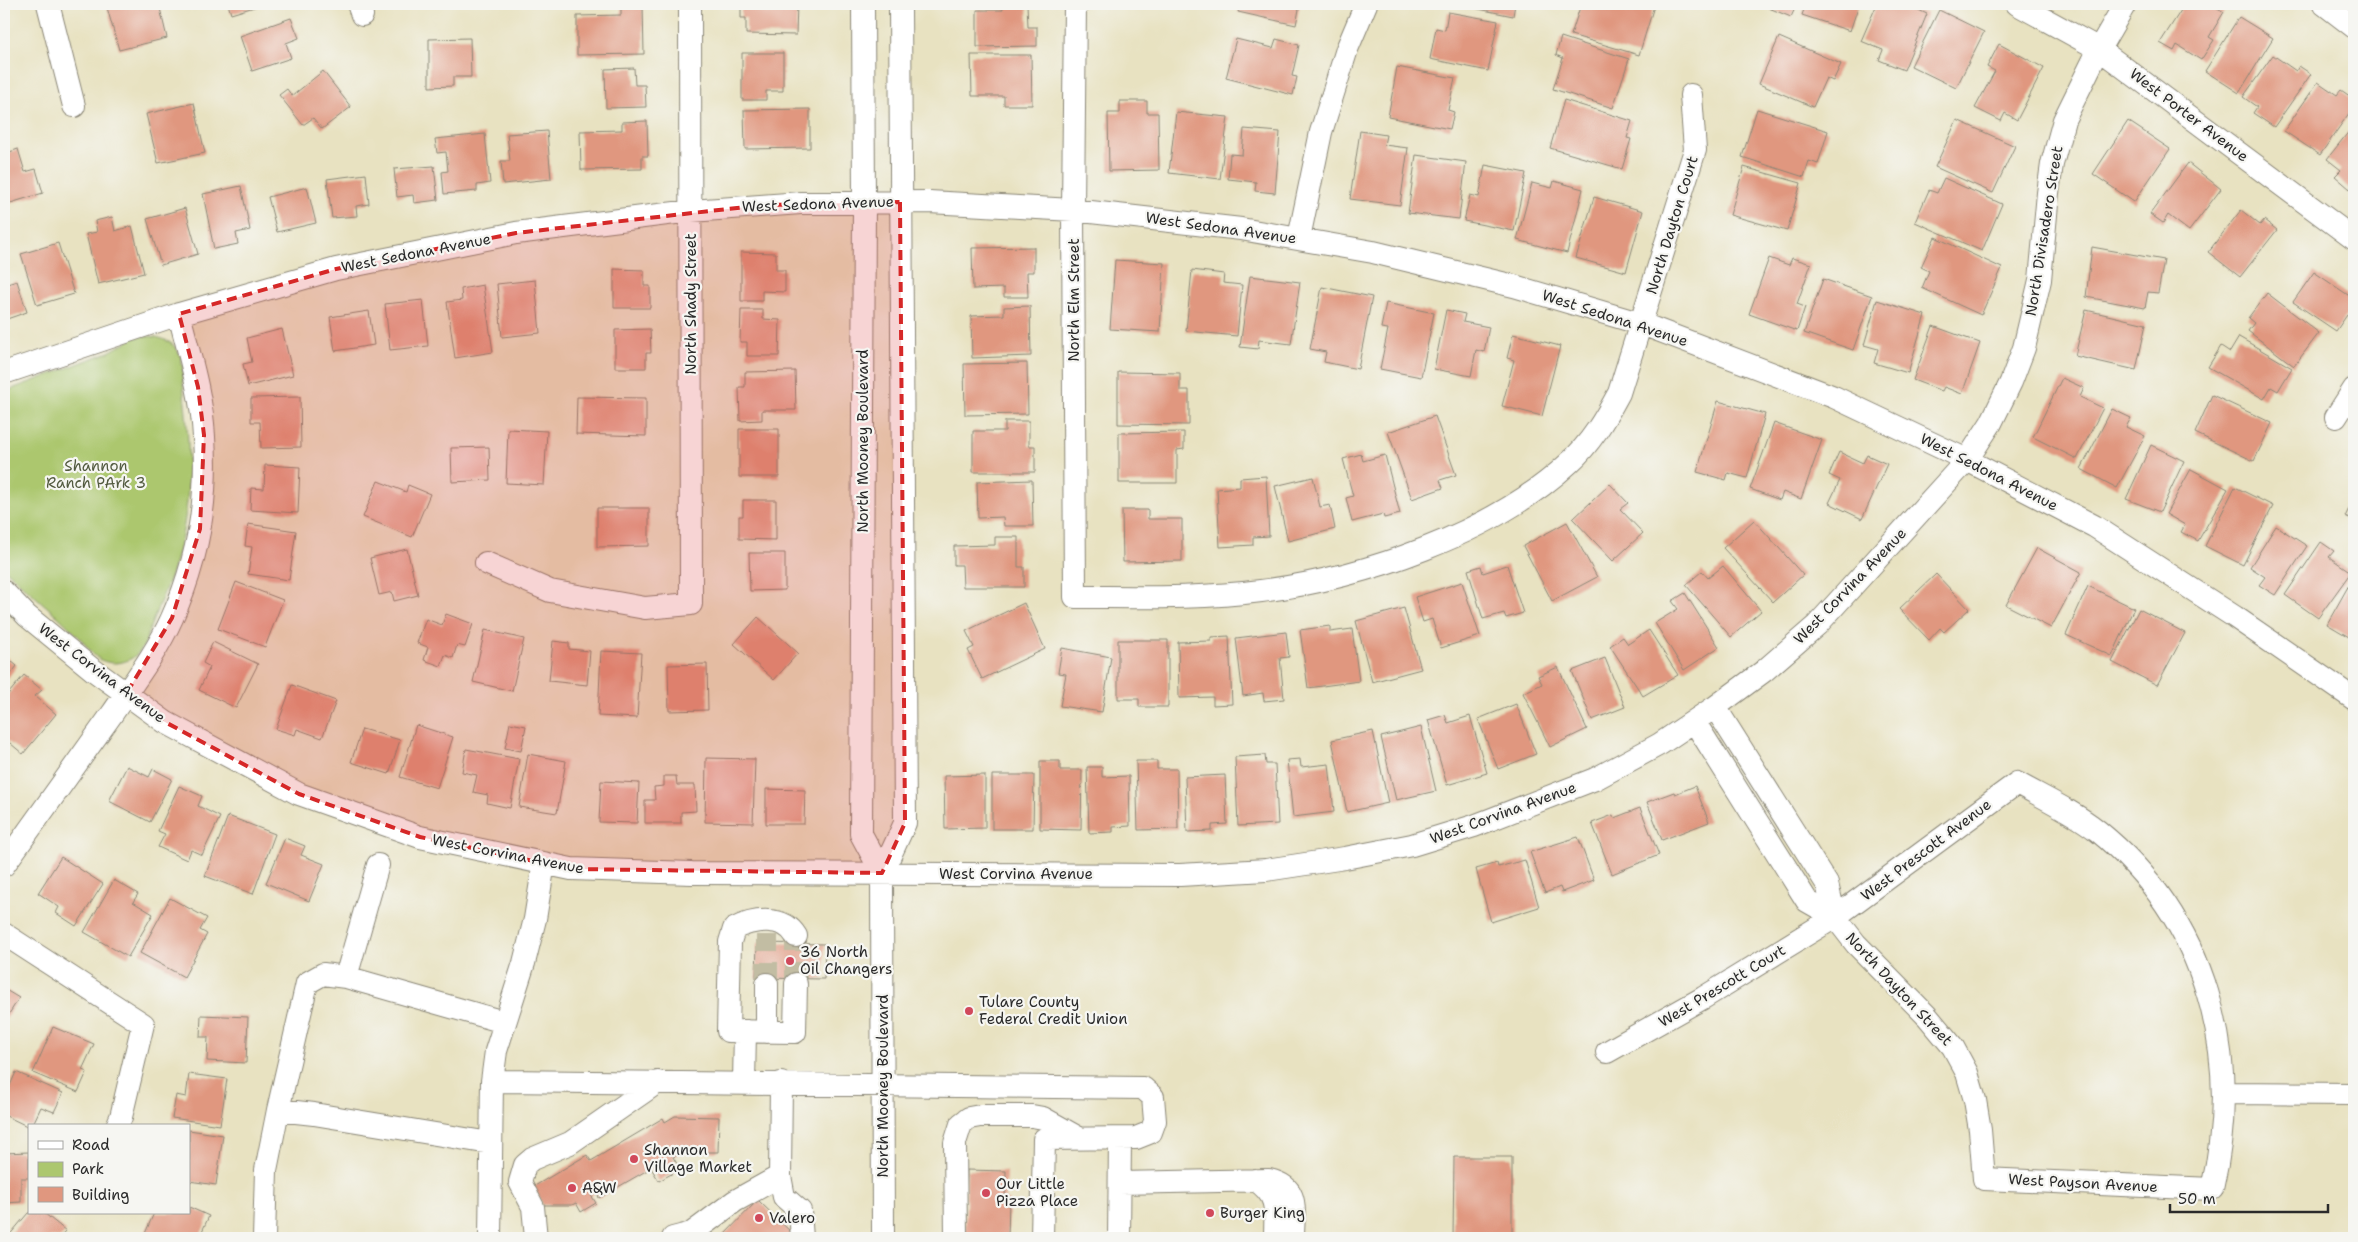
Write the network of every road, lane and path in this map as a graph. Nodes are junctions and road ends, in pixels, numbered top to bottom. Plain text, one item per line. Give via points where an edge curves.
1 (48, 4) edge
2 (690, 4) edge
3 (863, 4) edge
4 (900, 4) edge
5 (1075, 4) edge
6 (1366, 4) edge
7 (2017, 4) edge
8 (2125, 4) edge
9 (2324, 4) edge
10 (2354, 27) edge
11 (2099, 49) junction
12 (1691, 95) dead end
13 (74, 106) dead end
14 (864, 202) junction
15 (900, 202) junction
16 (1073, 210) junction
17 (691, 211) junction
18 (1298, 238) junction
19 (2354, 238) edge
20 (179, 314) junction
21 (1642, 324) junction
22 (4, 373) edge
23 (2354, 389) edge
24 (2336, 417) dead end
25 (1967, 460) junction
26 (486, 563) dead end
27 (4, 592) edge
28 (1075, 597) joint
29 (126, 694) junction
30 (2354, 699) edge
31 (1715, 707) junction
32 (1694, 721) junction
33 (544, 863) junction
34 (4, 865) edge
35 (378, 865) dead end
36 (882, 873) junction
37 (1835, 917) junction
38 (774, 930) dead end
39 (4, 934) edge
40 (346, 977) junction
41 (782, 984) tunnel mouth
42 (504, 1022) junction
43 (763, 1031) junction
44 (1607, 1052) dead end
45 (492, 1081) junction
46 (658, 1082) junction
47 (744, 1082) junction
48 (781, 1082) junction
49 (884, 1084) junction
50 (2223, 1093) junction
51 (2354, 1094) edge
52 (278, 1110) junction
53 (118, 1124) edge
54 (1082, 1139) junction
55 (1120, 1139) junction
56 (490, 1143) junction
57 (780, 1176) junction
58 (1984, 1179) joint
59 (1255, 1180) junction
60 (1120, 1183) junction
61 (264, 1238) edge
62 (490, 1238) edge
63 (536, 1238) edge
64 (673, 1238) edge
65 (802, 1238) edge
66 (883, 1238) edge
67 (956, 1238) edge
68 (1042, 1238) edge
69 (1119, 1238) edge
70 (1275, 1238) edge
71 (1293, 1238) edge

1 - 13 street
2 - 17 street, North Shady Street
3 - 14 street, North Mooney Boulevard
4 - 15 street, North Mooney Boulevard
5 - 16 street, North Elm Street
6 - 18 street via 1347,50 1321,132
7 - 11 street, West Porter Avenue
8 - 11 street, North Divisadero Street
9 - 10 street
11 - 19 street, West Porter Avenue
11 - 25 street, North Divisadero Street via 2064,120 2058,140 2048,193 2040,280 2024,348 2012,382
12 - 21 street, North Dayton Court via 1695,150
14 - 15 street, West Sedona Avenue
14 - 17 street, West Sedona Avenue via 763,204
14 - 36 street, North Mooney Boulevard via 861,834
15 - 16 street, West Sedona Avenue
15 - 36 street, North Mooney Boulevard via 905,823
16 - 18 street, West Sedona Avenue
16 - 28 street, North Elm Street
17 - 20 street, West Sedona Avenue via 516,233 345,267
17 - 26 street, North Shady Street via 691,604 645,608 550,591
18 - 21 street, West Sedona Avenue via 1505,283
20 - 22 street, West Sedona Avenue
20 - 29 street via 198,387 204,435 205,476 200,529 189,574 172,618
21 - 25 street, West Sedona Avenue via 1834,397
21 - 28 street, North Dayton Court via 1619,393 1589,442 1542,486 1466,531 1345,574 1270,590 1211,596
23 - 24 street
25 - 30 street, West Sedona Avenue via 2094,526
25 - 31 street, West Corvina Avenue via 1817,625 1764,671
27 - 29 street, West Corvina Avenue via 42,628
29 - 33 street, West Corvina Avenue via 165,722 299,794 420,836
29 - 34 street
31 - 32 street, West Corvina Avenue
31 - 37 street, North Dayton Street via 1827,884
32 - 36 street, West Corvina Avenue via 1660,744 1595,779 1533,805 1412,845 1345,858 1266,870 1180,874
32 - 37 street, North Dayton Street via 1807,901
33 - 36 street, West Corvina Avenue via 571,869 683,873
33 - 42 street via 524,963
35 - 40 street
36 - 49 street, North Mooney Boulevard
37 - 44 street, West Prescott Court
37 - 50 street, West Prescott Avenue via 2017,782 2096,830 2159,894 2191,949 2208,993 2219,1039
37 - 58 street, North Dayton Street via 1856,944 1936,1025 1957,1053 1977,1107
38 - 43 street via 746,923 734,929 730,942
39 - 53 street via 143,1024
40 - 42 street
40 - 52 street via 323,974 307,982
41 - 43 street
42 - 45 street
43 - 47 street
45 - 46 street
45 - 56 street
46 - 47 street
46 - 63 street via 584,1134 525,1165 520,1182 533,1207
47 - 48 street
48 - 49 street
48 - 57 street
49 - 55 street via 1143,1088 1153,1097 1155,1121 1151,1132 1136,1138
49 - 66 street, North Mooney Boulevard
50 - 51 street
50 - 58 street, West Payson Avenue via 2221,1141 2212,1190
52 - 56 street
52 - 61 street via 266,1170
54 - 55 street
54 - 67 street via 1043,1118 1032,1116 980,1116 961,1124 955,1143
54 - 68 street via 1044,1139
55 - 60 street
56 - 62 street
57 - 64 street via 735,1201 692,1233
57 - 65 street via 784,1197 800,1211
59 - 60 street
59 - 70 street via 1267,1187 1273,1196
59 - 71 street via 1280,1182 1288,1188 1294,1200
60 - 69 street

